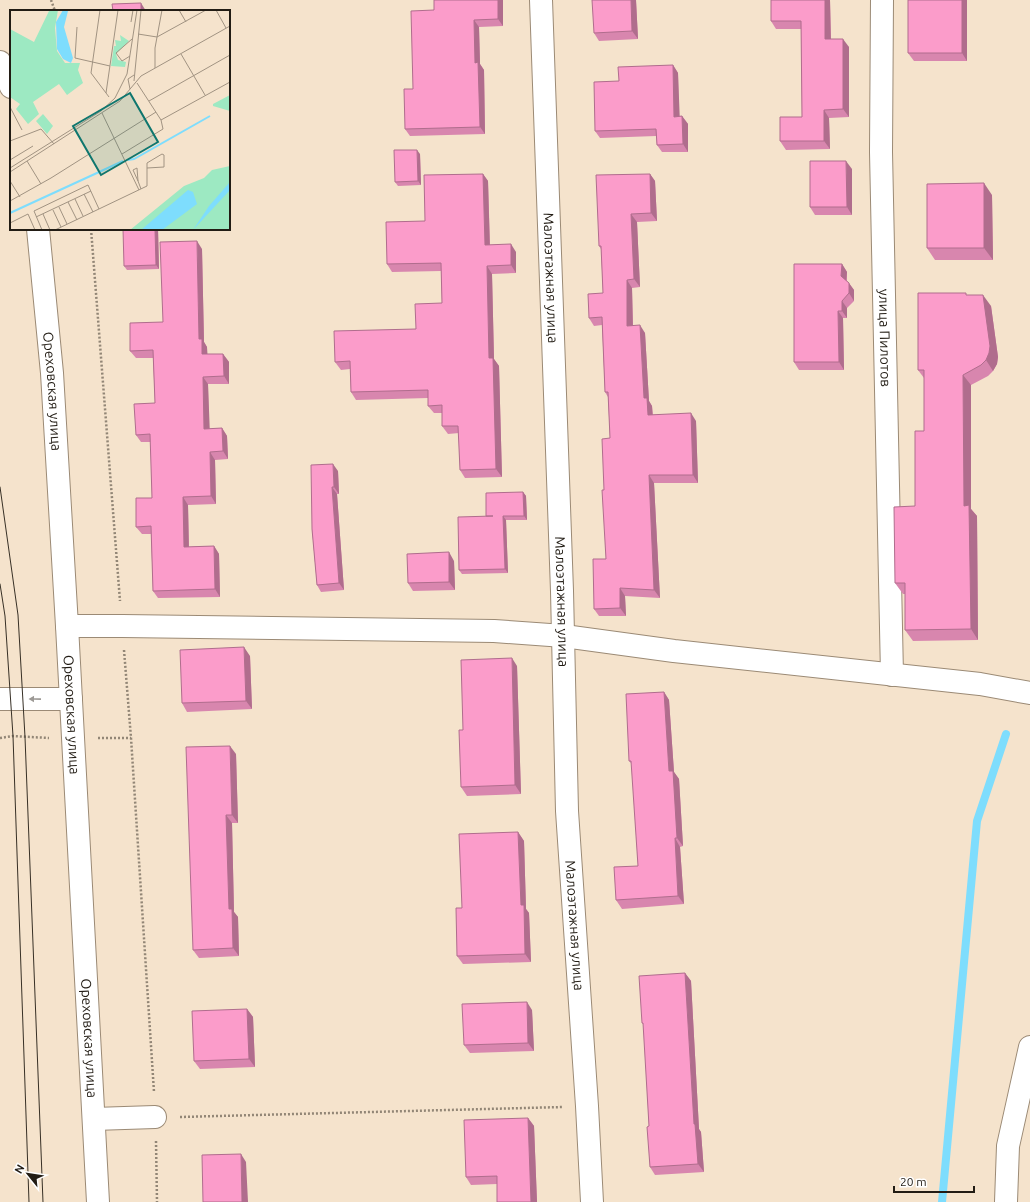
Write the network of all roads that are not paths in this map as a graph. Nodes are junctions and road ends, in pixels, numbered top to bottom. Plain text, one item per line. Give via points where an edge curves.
1 (541, 0) edge
2 (882, 0) edge
3 (0, 62) edge
4 (10, 85) edge
5 (38, 230) edge
6 (67, 626) junction
7 (564, 636) junction
8 (892, 675) junction
9 (1030, 692) edge
10 (71, 699) junction
11 (0, 700) edge
12 (1030, 1047) edge
13 (155, 1117) road end
14 (94, 1119) junction
15 (98, 1202) edge
16 (592, 1202) edge
17 (1006, 1202) edge

1 - 7 street, Малоэтажная улица
2 - 8 street, улица Пилотов via 881,152
3 - 4 street
5 - 6 street, Ореховская улица via 52,372
6 - 7 street via 494,631
6 - 10 street, Ореховская улица
7 - 8 street
7 - 16 street, Малоэтажная улица via 567,811
8 - 9 street
10 -> 11 street
10 - 14 street, Ореховская улица
12 - 17 street via 1008,1146
13 - 14 street
14 - 15 street, Ореховская улица

